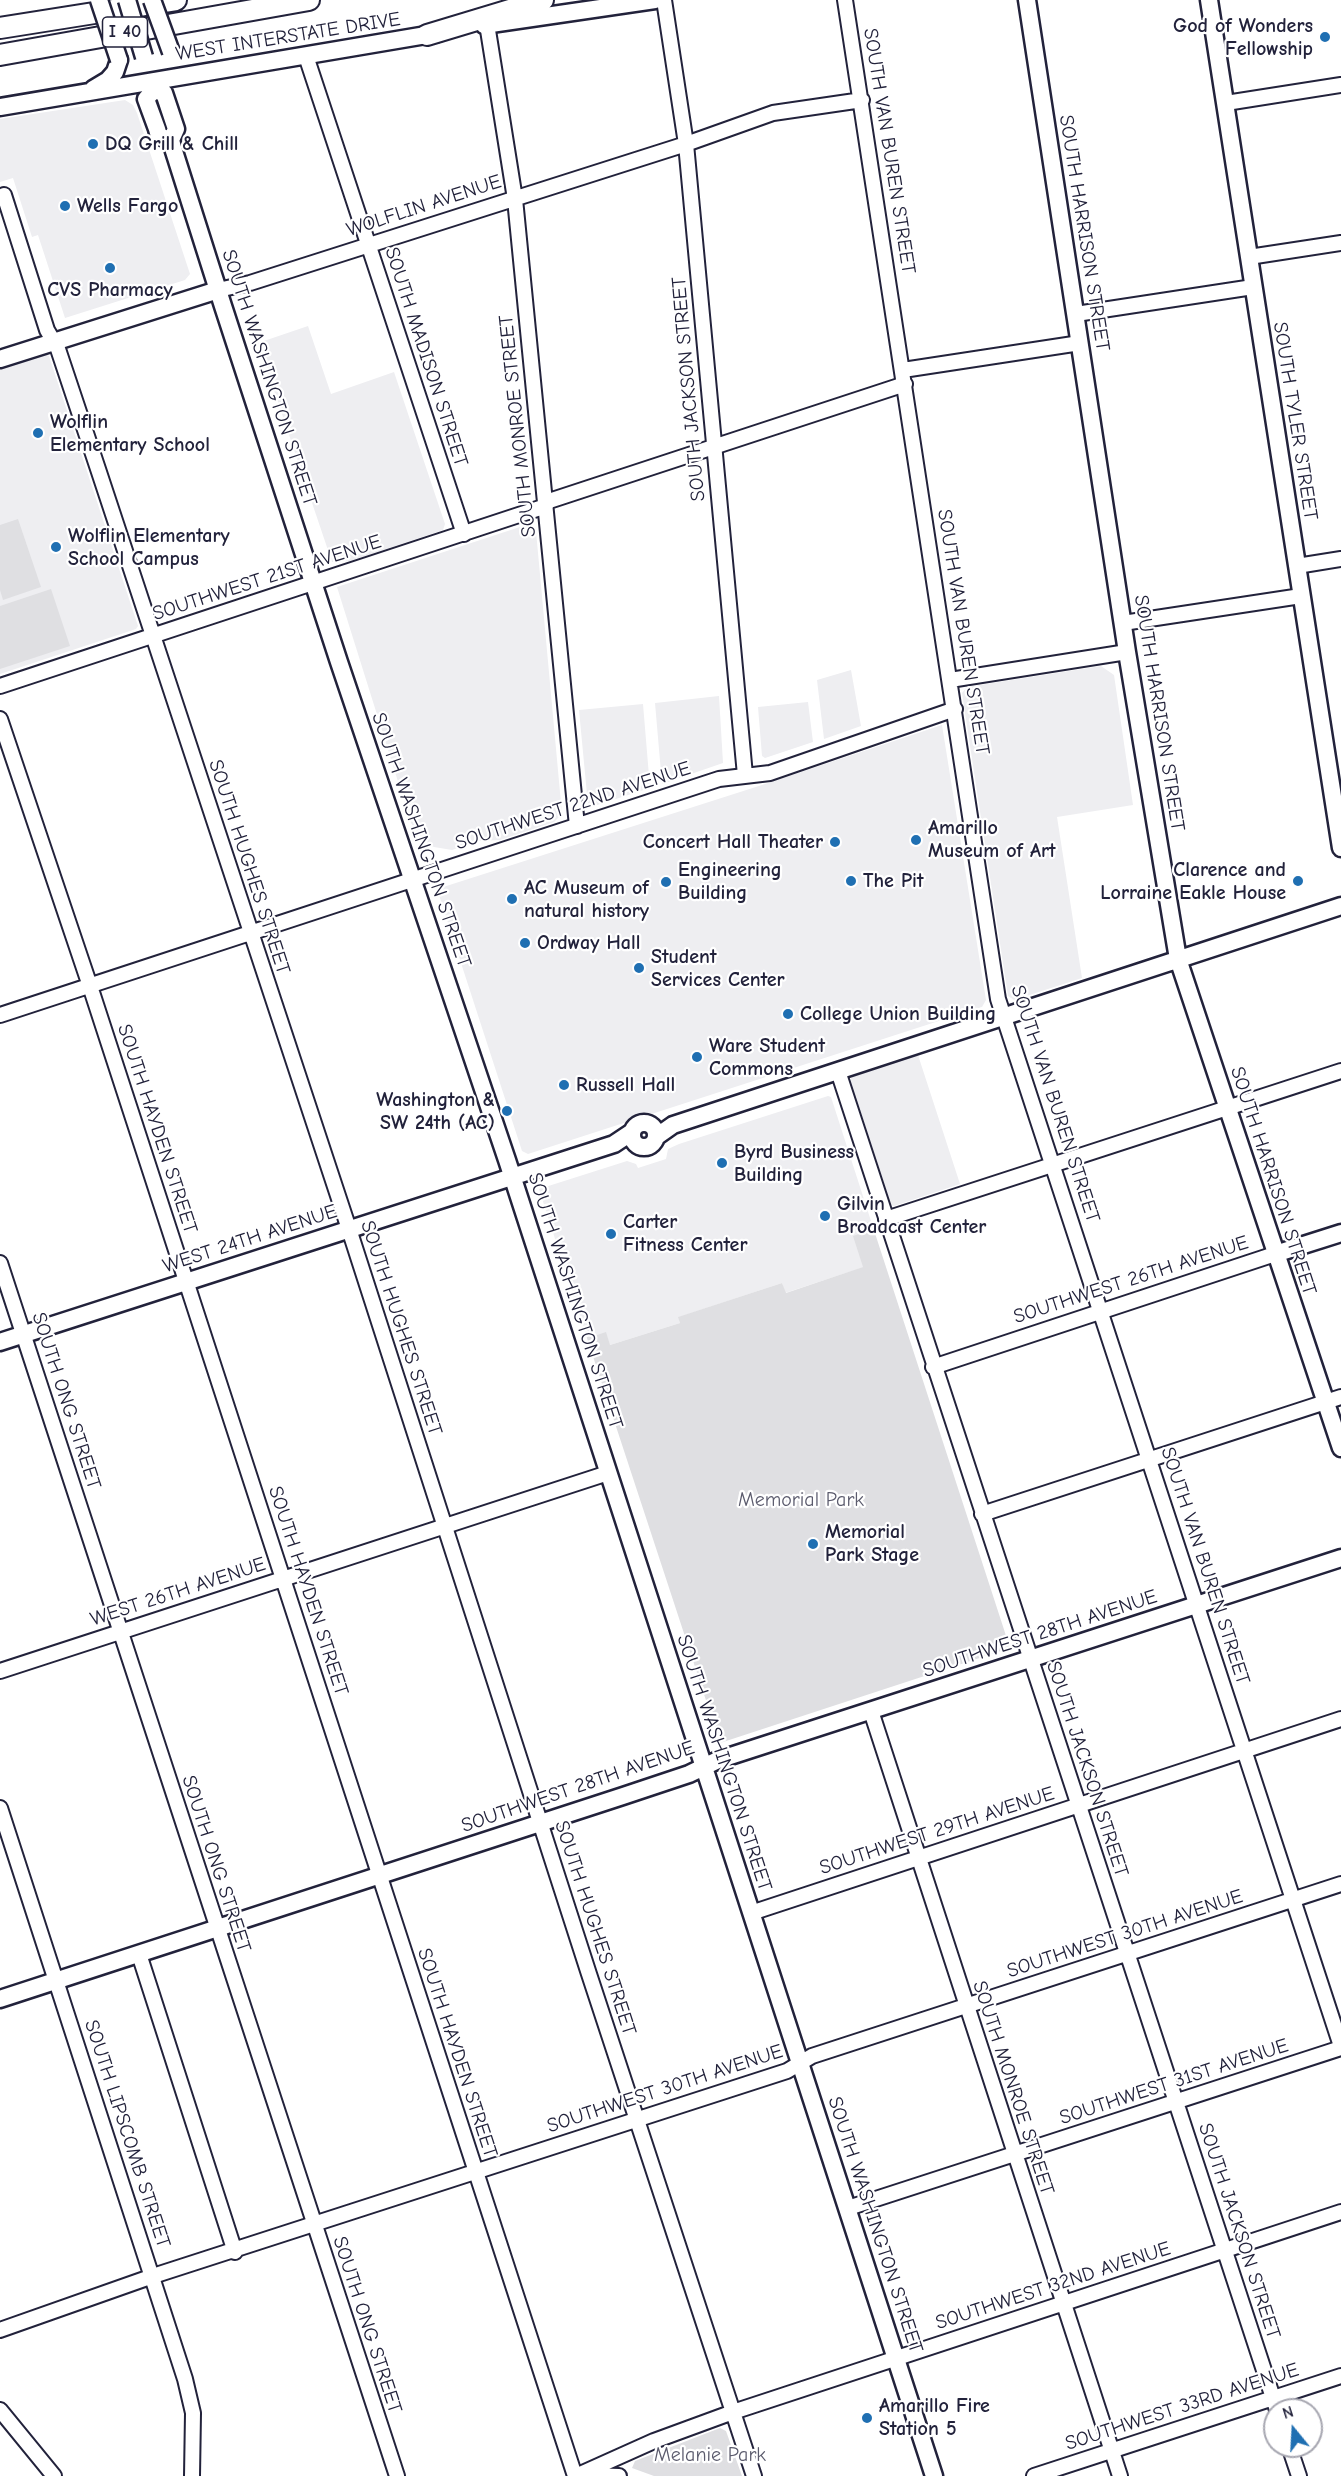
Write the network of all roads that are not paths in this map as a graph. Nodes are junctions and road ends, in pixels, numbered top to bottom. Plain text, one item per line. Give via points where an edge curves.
1 (99, 0) edge
2 (126, 0) edge
3 (152, 0) edge
4 (176, 0) edge
5 (309, 0) edge
6 (543, 0) edge
7 (655, 0) edge
8 (664, 0) edge
9 (845, 0) edge
10 (1027, 0) edge
11 (1209, 0) edge
12 (487, 24) junction
13 (0, 28) edge
14 (427, 35) junction
15 (0, 55) edge
16 (306, 56) junction
17 (199, 73) junction
18 (1341, 85) edge
19 (153, 86) junction
20 (90, 91) junction
21 (862, 100) junction
22 (1226, 103) junction
23 (0, 106) edge
24 (686, 144) junction
25 (2, 196) edge
26 (515, 199) junction
27 (1341, 243) edge
28 (368, 246) junction
29 (1249, 257) junction
30 (1253, 287) junction
31 (218, 290) junction
32 (1076, 314) junction
33 (53, 341) junction
34 (1080, 343) junction
35 (0, 359) edge
36 (903, 370) junction
37 (905, 384) junction
38 (714, 446) junction
39 (546, 504) junction
40 (464, 534) junction
41 (1341, 559) edge
42 (1297, 566) junction
43 (313, 584) junction
44 (1301, 596) junction
45 (1123, 623) junction
46 (152, 636) junction
47 (1127, 652) junction
48 (950, 680) junction
49 (0, 686) edge
50 (955, 709) junction
51 (0, 719) edge
52 (745, 775) junction
53 (577, 826) junction
54 (1341, 848) edge
55 (412, 880) junction
56 (1341, 906) edge
57 (249, 932) junction
58 (1178, 959) junction
59 (90, 986) junction
60 (0, 1015) edge
61 (1004, 1017) junction
62 (838, 1071) junction
63 (1341, 1071) edge
64 (1227, 1108) junction
65 (1052, 1165) junction
66 (513, 1176) junction
67 (886, 1219) junction
68 (349, 1229) junction
69 (1341, 1233) edge
70 (1275, 1254) junction
71 (0, 1263) edge
72 (186, 1281) junction
73 (1102, 1312) junction
74 (24, 1334) junction
75 (0, 1342) edge
76 (933, 1367) junction
77 (1334, 1400) edge
78 (1341, 1448) edge
79 (1150, 1459) junction
80 (608, 1473) junction
81 (982, 1514) junction
82 (444, 1527) junction
83 (1341, 1558) edge
84 (284, 1578) junction
85 (1197, 1604) junction
86 (122, 1630) junction
87 (1030, 1658) junction
88 (0, 1671) edge
89 (871, 1711) junction
90 (1341, 1719) edge
91 (1244, 1750) junction
92 (703, 1767) junction
93 (1078, 1805) junction
94 (0, 1808) edge
95 (541, 1821) junction
96 (918, 1858) junction
97 (378, 1874) junction
98 (1341, 1884) edge
99 (1293, 1900) junction
100 (751, 1913) junction
101 (216, 1928) junction
102 (139, 1954) junction
103 (1126, 1954) junction
104 (56, 1980) junction
105 (0, 1999) edge
106 (965, 2007) junction
107 (1341, 2047) edge
108 (801, 2063) junction
109 (1176, 2101) junction
110 (637, 2120) junction
111 (1014, 2155) junction
112 (476, 2173) junction
113 (848, 2208) junction
114 (1341, 2212) edge
115 (314, 2225) junction
116 (1224, 2250) junction
117 (235, 2252) junction
118 (153, 2277) junction
119 (1063, 2302) junction
120 (0, 2330) edge
121 (896, 2358) junction
122 (1341, 2376) edge
123 (1273, 2398) edge
124 (1289, 2398) edge
125 (1263, 2407) edge
126 (0, 2410) edge
127 (733, 2412) junction
128 (1113, 2451) junction
129 (1293, 2458) edge
130 (54, 2476) edge
131 (192, 2476) edge
132 (397, 2476) edge
133 (577, 2476) edge
134 (619, 2476) edge
135 (754, 2476) edge
136 (934, 2476) edge
137 (1035, 2476) edge
138 (1120, 2476) edge
139 (1299, 2476) edge

1 - 20 main road, bridge via 118,60 108,80
2 - 19 main road, SOUTH WASHINGTON STREET, bridge
3 - 17 main road, bridge via 178,65
4 - 13 highway, I 40
5 - 15 highway, I 40
6 - 14 highway
7 - 12 main road, WEST INTERSTATE DRIVE
8 - 24 street, SOUTH JACKSON STREET
9 - 21 street, SOUTH VAN BUREN STREET
10 - 32 main road, SOUTH HARRISON STREET
11 - 22 main road, SOUTH TYLER STREET
12 - 14 main road, WEST INTERSTATE DRIVE
12 - 26 street, SOUTH MONROE STREET
14 - 16 main road, WEST INTERSTATE DRIVE
16 - 17 main road, WEST INTERSTATE DRIVE
16 - 28 street, SOUTH MADISON STREET
17 - 19 main road, WEST INTERSTATE DRIVE
18 - 22 street
19 - 20 main road, WEST INTERSTATE DRIVE
19 - 31 main road, SOUTH WASHINGTON STREET via 164,93 176,129 171,140
20 - 23 main road, WEST INTERSTATE DRIVE
21 - 24 street, WOLFLIN AVENUE via 773,113
21 - 36 street, SOUTH VAN BUREN STREET
22 - 29 main road, SOUTH TYLER STREET
24 - 26 street, WOLFLIN AVENUE
24 - 38 street, SOUTH JACKSON STREET
25 - 33 street, SOUTH HUGHES STREET
26 - 28 street, WOLFLIN AVENUE
26 - 39 street, SOUTH MONROE STREET
27 - 29 street
28 - 31 street, WOLFLIN AVENUE
28 - 40 street, SOUTH MADISON STREET
29 - 30 main road, SOUTH TYLER STREET
30 - 32 street
30 - 42 main road, SOUTH TYLER STREET
31 - 33 main road, WOLFLIN AVENUE
31 - 43 main road, SOUTH WASHINGTON STREET
32 - 34 main road, SOUTH HARRISON STREET
33 - 35 main road, WOLFLIN AVENUE
33 - 46 street, SOUTH HUGHES STREET
34 - 36 street
34 - 45 main road, SOUTH HARRISON STREET
36 - 37 street, SOUTH VAN BUREN STREET
37 - 38 street, SOUTHWEST 21ST AVENUE
37 - 48 street, SOUTH VAN BUREN STREET
38 - 39 street, SOUTHWEST 21ST AVENUE
38 - 52 street, SOUTH JACKSON STREET
39 - 40 street, SOUTHWEST 21ST AVENUE
39 - 53 street, SOUTH MONROE STREET
40 - 43 street, SOUTHWEST 21ST AVENUE
41 - 42 street
42 - 44 main road, SOUTH TYLER STREET
43 - 46 street, SOUTHWEST 21ST AVENUE
43 - 55 main road, SOUTH WASHINGTON STREET
44 - 45 street
44 - 54 main road, SOUTH TYLER STREET
45 - 47 main road, SOUTH HARRISON STREET
46 - 49 street, SOUTHWEST 21ST AVENUE
46 - 57 street, SOUTH HUGHES STREET
47 - 48 street
47 - 58 main road, SOUTH HARRISON STREET
48 - 50 street, SOUTH VAN BUREN STREET
50 - 52 street, SOUTHWEST 22ND AVENUE via 770,773
50 - 61 street, SOUTH VAN BUREN STREET
51 - 59 street, SOUTH HAYDEN STREET
52 - 53 street, SOUTHWEST 22ND AVENUE via 719,779
53 - 55 street, SOUTHWEST 22ND AVENUE
55 - 57 street, SOUTHWEST 22ND AVENUE
55 - 66 main road, SOUTH WASHINGTON STREET
56 - 58 main road, WEST 24TH AVENUE
57 - 59 street, SOUTHWEST 22ND AVENUE
57 - 68 street, SOUTH HUGHES STREET
58 - 61 main road, WEST 24TH AVENUE
58 - 64 main road, SOUTH HARRISON STREET
59 - 60 street, SOUTHWEST 22ND AVENUE
59 - 72 street, SOUTH HAYDEN STREET
61 - 62 main road, WEST 24TH AVENUE
61 - 65 street, SOUTH VAN BUREN STREET
62 - 66 main road, WEST 24TH AVENUE via 673,1125 645,1138
62 - 67 street, SOUTH JACKSON STREET
63 - 64 street
64 - 65 street
64 - 70 main road, SOUTH HARRISON STREET
65 - 67 street
65 - 73 street, SOUTH VAN BUREN STREET
66 - 68 main road, WEST 24TH AVENUE
66 - 80 main road, SOUTH WASHINGTON STREET
67 - 76 street, SOUTH JACKSON STREET
68 - 72 main road, WEST 24TH AVENUE
68 - 82 street, SOUTH HUGHES STREET
69 - 70 main road, SOUTHWEST 26TH AVENUE
70 - 73 street, SOUTHWEST 26TH AVENUE
70 - 77 main road, SOUTH HARRISON STREET
71 - 74 street, SOUTH ONG STREET
72 - 74 main road, WEST 24TH AVENUE
72 - 84 street, SOUTH HAYDEN STREET
73 - 76 street, SOUTHWEST 26TH AVENUE
73 - 79 street, SOUTH VAN BUREN STREET
74 - 75 main road, WEST 24TH AVENUE
74 - 86 street, SOUTH ONG STREET
76 - 81 street, SOUTH JACKSON STREET
77 - 78 main road, SOUTH HARRISON STREET
77 - 79 street
79 - 81 street
79 - 85 street, SOUTH VAN BUREN STREET
80 - 82 street, WEST 26TH AVENUE
80 - 92 main road, SOUTH WASHINGTON STREET
81 - 87 street, SOUTH JACKSON STREET
82 - 84 street, WEST 26TH AVENUE
82 - 95 street, SOUTH HUGHES STREET
83 - 85 main road, SOUTHWEST 28TH AVENUE
84 - 86 street, WEST 26TH AVENUE
84 - 97 street, SOUTH HAYDEN STREET
85 - 87 main road, SOUTHWEST 28TH AVENUE
85 - 91 street, SOUTH VAN BUREN STREET
86 - 88 street, WEST 26TH AVENUE
86 - 101 street, SOUTH ONG STREET
87 - 89 main road, SOUTHWEST 28TH AVENUE
87 - 93 street, SOUTH JACKSON STREET
89 - 92 main road, SOUTHWEST 28TH AVENUE
89 - 96 street, SOUTH MONROE STREET
90 - 91 street, SOUTHWEST 29TH AVENUE
91 - 93 street, SOUTHWEST 29TH AVENUE
91 - 99 street, SOUTH VAN BUREN STREET
92 - 95 main road, SOUTHWEST 28TH AVENUE
92 - 100 main road, SOUTH WASHINGTON STREET
93 - 96 street, SOUTHWEST 29TH AVENUE
93 - 103 street, SOUTH JACKSON STREET
94 - 104 street, SOUTH LIPSCOMB STREET
95 - 97 main road, SOUTHWEST 28TH AVENUE
95 - 110 street, SOUTH HUGHES STREET
96 - 100 street, SOUTHWEST 29TH AVENUE
96 - 106 street, SOUTH MONROE STREET
97 - 101 main road, SOUTHWEST 28TH AVENUE
97 - 112 street, SOUTH HAYDEN STREET
98 - 99 street, SOUTHWEST 30TH AVENUE
99 - 103 street, SOUTHWEST 30TH AVENUE
99 - 107 street, SOUTH VAN BUREN STREET
100 - 108 main road, SOUTH WASHINGTON STREET
101 - 102 main road, SOUTHWEST 28TH AVENUE
101 - 115 street, SOUTH ONG STREET
102 - 104 main road, SOUTHWEST 28TH AVENUE
102 - 117 street
103 - 106 street, SOUTHWEST 30TH AVENUE
103 - 109 street, SOUTH JACKSON STREET
104 - 105 main road, SOUTHWEST 28TH AVENUE
104 - 118 street, SOUTH LIPSCOMB STREET
106 - 108 street, SOUTHWEST 30TH AVENUE via 812,2056
106 - 111 street, SOUTH MONROE STREET
107 - 109 street, SOUTHWEST 31ST AVENUE
108 - 110 street, SOUTHWEST 30TH AVENUE via 787,2072
108 - 113 main road, SOUTH WASHINGTON STREET
109 - 111 street, SOUTHWEST 31ST AVENUE
109 - 116 street, SOUTH JACKSON STREET
110 - 112 street, SOUTHWEST 30TH AVENUE
110 - 127 street, SOUTH HUGHES STREET
111 - 113 street, SOUTHWEST 31ST AVENUE
111 - 119 street, SOUTH MONROE STREET
112 - 115 street, SOUTHWEST 30TH AVENUE
112 - 133 street, SOUTH HAYDEN STREET
113 - 121 main road, SOUTH WASHINGTON STREET
114 - 116 street, SOUTHWEST 32ND AVENUE
115 - 117 street, SOUTHWEST 30TH AVENUE
115 - 132 street, SOUTH ONG STREET
116 - 119 street, SOUTHWEST 32ND AVENUE
116 - 123 street, SOUTH JACKSON STREET
117 - 118 street, SOUTHWEST 30TH AVENUE
118 - 120 street, SOUTHWEST 30TH AVENUE
118 - 131 street, SOUTH LIPSCOMB STREET via 193,2413
119 - 121 street, SOUTHWEST 32ND AVENUE
119 - 128 street, SOUTH MONROE STREET
121 - 127 street, SOUTHWEST 32ND AVENUE
121 - 136 main road, SOUTH WASHINGTON STREET
122 - 124 street, SOUTHWEST 33RD AVENUE
125 - 128 street, SOUTHWEST 33RD AVENUE
126 - 130 street
127 - 133 street, SOUTHWEST 32ND AVENUE via 654,2441
127 - 135 street, SOUTH HUGHES STREET
128 - 137 street, SOUTHWEST 33RD AVENUE
128 - 138 street, SOUTH MONROE STREET
129 - 139 street
133 - 134 street

